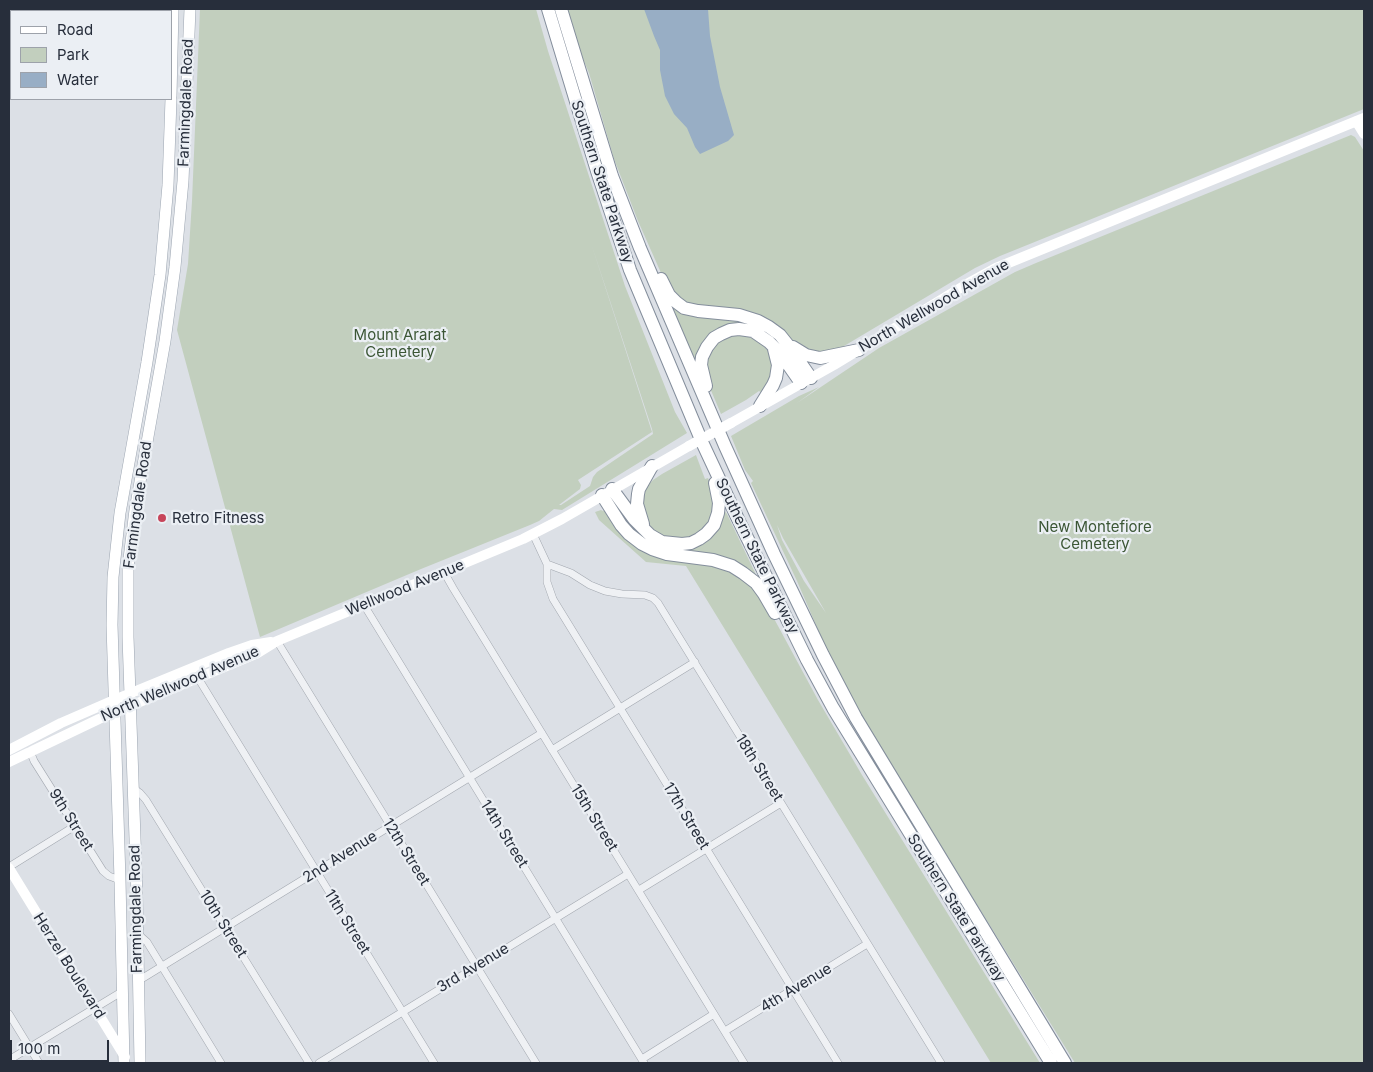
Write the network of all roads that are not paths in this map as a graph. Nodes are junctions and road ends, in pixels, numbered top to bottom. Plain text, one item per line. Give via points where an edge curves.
1 (173, 9) edge
2 (186, 9) edge
3 (190, 9) edge
4 (548, 9) edge
5 (562, 9) edge
6 (189, 27) junction
7 (172, 53) edge
8 (171, 100) edge
9 (1360, 119) edge
10 (1364, 134) edge
11 (640, 248) junction
12 (772, 345) junction
13 (788, 345) junction
14 (859, 350) junction
15 (806, 381) junction
16 (760, 406) junction
17 (702, 442) junction
18 (725, 446) junction
19 (652, 466) junction
20 (607, 492) junction
21 (646, 531) junction
22 (533, 534) junction
23 (546, 564) junction
24 (444, 572) junction
25 (364, 605) junction
26 (277, 641) junction
27 (807, 660) junction
28 (695, 662) junction
29 (198, 678) junction
30 (130, 693) junction
31 (114, 700) junction
32 (130, 706) junction
33 (620, 708) junction
34 (114, 712) junction
35 (542, 734) junction
36 (9, 750) edge
37 (552, 750) junction
38 (30, 751) junction
39 (9, 762) edge
40 (469, 778) junction
41 (133, 788) junction
42 (781, 803) junction
43 (75, 826) junction
44 (390, 826) junction
45 (706, 848) junction
46 (9, 867) edge
47 (316, 872) junction
48 (628, 874) junction
49 (120, 880) junction
50 (639, 890) junction
51 (556, 918) junction
52 (226, 927) junction
53 (137, 934) junction
54 (867, 944) junction
55 (477, 966) junction
56 (162, 967) junction
57 (138, 981) junction
58 (793, 990) junction
59 (122, 991) junction
60 (94, 1007) junction
61 (402, 1012) junction
62 (9, 1014) edge
63 (714, 1014) junction
64 (725, 1031) junction
65 (29, 1047) junction
66 (9, 1060) edge
67 (126, 1060) edge
68 (643, 1061) edge
69 (39, 1063) edge
70 (140, 1063) edge
71 (221, 1063) edge
72 (309, 1063) edge
73 (319, 1063) edge
74 (434, 1063) edge
75 (536, 1063) edge
76 (744, 1063) edge
77 (838, 1063) edge
78 (941, 1063) edge
79 (1051, 1063) edge
80 (1065, 1063) edge

1 - 7 main road, Farmingdale Road
2 - 6 main road
3 - 6 main road, Farmingdale Road
4 - 17 highway, Southern State Parkway via 630,270
5 - 11 highway, Southern State Parkway via 612,176
6 - 30 main road, Farmingdale Road via 175,268 129,559
8 - 31 main road, Farmingdale Road via 160,275 115,559 112,610
9 - 10 main road
9 - 14 main road, North Wellwood Avenue via 996,268
11 - 13 highway via 667,291 681,306 693,311 752,319 769,327
11 - 18 highway, Southern State Parkway
12 - 15 highway
12 - 16 highway via 777,374
12 - 18 highway via 753,331 734,329 718,336 705,350 703,376
13 - 14 highway via 816,358
13 - 15 highway
14 - 15 main road, North Wellwood Avenue
15 - 16 main road, North Wellwood Avenue
16 - 19 main road, North Wellwood Avenue, bridge
17 - 21 highway via 719,503 714,525 698,539 682,544 662,542
17 - 27 highway, Southern State Parkway
18 - 80 highway, Southern State Parkway via 847,702
19 - 20 main road, North Wellwood Avenue
19 - 21 highway via 639,489 637,501
20 - 21 highway
20 - 22 main road, North Wellwood Avenue
20 - 27 highway via 625,529 638,541 667,554 723,562 748,576 764,594
22 - 23 street
22 - 24 main road, Wellwood Avenue
23 - 28 street, 18th Street via 606,591 653,598
23 - 33 street, 17th Street via 551,596
24 - 25 main road, Wellwood Avenue
24 - 35 street, 15th Street
25 - 26 main road, Wellwood Avenue
25 - 40 street, 14th Street
26 - 29 main road, North Wellwood Avenue via 256,654
26 - 30 main road, North Wellwood Avenue via 252,645
26 - 44 street, 12th Street
27 - 79 highway, Southern State Parkway via 856,746
28 - 33 street
28 - 42 street, 18th Street
29 - 32 main road, North Wellwood Avenue
29 - 47 street, 11th Street
30 - 31 main road, North Wellwood Avenue
30 - 32 main road, Farmingdale Road
31 - 34 main road, Farmingdale Road
31 - 36 main road, North Wellwood Avenue via 49,728
32 - 34 main road, North Wellwood Avenue
32 - 41 main road, Farmingdale Road
33 - 37 street
33 - 45 street, 17th Street
34 - 38 main road, North Wellwood Avenue
34 - 49 main road, Farmingdale Road
35 - 37 street, 15th Street
35 - 40 street, 2nd Avenue
37 - 48 street, 15th Street
38 - 39 main road, North Wellwood Avenue
38 - 43 street, 9th Street
40 - 44 street, 2nd Avenue
40 - 51 street, 14th Street
41 - 52 street, 10th Street via 146,800
41 - 53 main road, Farmingdale Road
42 - 45 street
42 - 54 street, 18th Street
43 - 46 street
43 - 49 street, 9th Street via 104,873
44 - 47 street, 2nd Avenue
44 - 55 street, 12th Street
45 - 50 street
45 - 58 street, 17th Street
46 - 60 main road, Herzel Boulevard
47 - 52 street, 2nd Avenue
47 - 61 street, 11th Street
48 - 50 street, 15th Street
48 - 51 street, 3rd Avenue
49 - 59 main road, Farmingdale Road
50 - 63 street, 15th Street
51 - 55 street, 3rd Avenue
51 - 68 street, 14th Street
52 - 56 street, 2nd Avenue
52 - 72 street, 10th Street
53 - 56 street via 147,942
53 - 57 main road, Farmingdale Road
54 - 58 street, 4th Avenue
54 - 78 street, 18th Street
55 - 61 street, 3rd Avenue
55 - 75 street, 12th Street
56 - 57 street, 2nd Avenue
56 - 71 street
57 - 70 main road, Farmingdale Road
58 - 64 street, 4th Avenue
58 - 77 street, 17th Street
59 - 60 street
59 - 67 main road, Farmingdale Road
60 - 65 street
60 - 67 main road, Herzel Boulevard
61 - 73 street, 3rd Avenue
61 - 74 street, 11th Street
62 - 65 street
63 - 64 street, 15th Street
63 - 68 street
64 - 76 street, 15th Street
65 - 66 street
65 - 69 street

